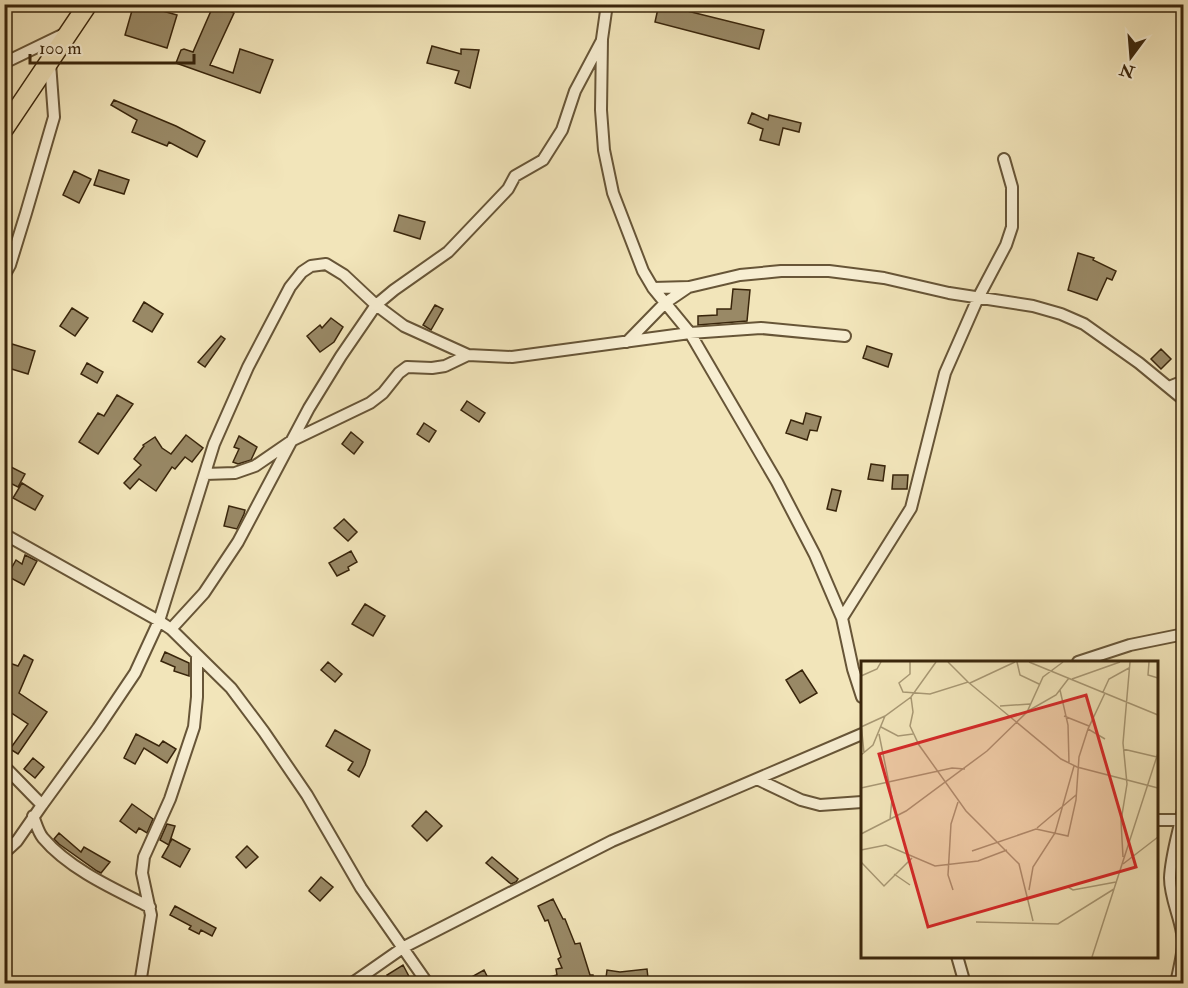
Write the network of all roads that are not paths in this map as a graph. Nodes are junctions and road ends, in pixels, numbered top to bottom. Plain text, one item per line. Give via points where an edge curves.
1 (88, 4) edge
2 (607, 4) edge
3 (71, 30) junction
4 (602, 39) junction
5 (4, 63) edge
6 (50, 63) junction
7 (4, 129) edge
8 (1004, 159) dead end
9 (4, 276) edge
10 (689, 287) junction
11 (653, 288) junction
12 (978, 298) junction
13 (665, 303) junction
14 (376, 305) junction
15 (690, 333) junction
16 (845, 336) dead end
17 (627, 342) junction
18 (468, 355) junction
19 (1184, 381) edge
20 (1169, 387) junction
21 (1184, 400) edge
22 (293, 440) junction
23 (205, 474) junction
24 (4, 534) edge
25 (842, 618) junction
26 (159, 621) junction
27 (171, 629) junction
28 (1184, 634) edge
29 (197, 655) junction
30 (1084, 661) edge
31 (861, 694) edge
32 (861, 734) edge
33 (4, 766) edge
34 (757, 779) junction
35 (861, 802) edge
36 (1184, 804) edge
37 (42, 805) junction
38 (33, 816) junction
39 (1158, 820) edge
40 (1182, 820) edge
41 (4, 853) edge
42 (150, 907) junction
43 (404, 947) junction
44 (957, 958) edge
45 (140, 984) edge
46 (351, 984) edge
47 (428, 984) edge
48 (965, 984) edge
49 (1176, 984) edge

1 - 3 main road
2 - 4 street
3 - 5 street
3 - 6 main road
4 - 11 street via 604,150 613,193
4 - 14 street via 575,91 562,130 543,159 515,176 508,189 448,252
6 - 7 main road
6 - 9 street via 54,117
8 - 12 street via 1012,187 1012,227
10 - 11 street
10 - 12 street via 740,275 829,271
10 - 13 street
11 - 13 street
12 - 20 street via 1033,306 1084,324
12 - 25 street via 945,373 910,508
13 - 15 street
13 - 17 street
14 - 18 street via 404,326
14 - 22 street via 309,408
14 - 23 street via 326,264 315,264 302,272 290,287 248,367
15 - 16 street via 761,328
15 - 17 street
15 - 25 street via 777,482
17 - 18 street via 512,357
18 - 22 street via 432,369 407,368 370,403
19 - 20 street
20 - 21 street
22 - 23 street via 255,466 235,473
22 - 27 street via 238,542 204,593
23 - 26 street
24 - 26 street
25 - 31 street
26 - 27 street
26 - 37 street via 135,673
27 - 29 street
28 - 30 street via 1130,645
29 - 42 street via 194,727 170,799 144,857 142,873
29 - 43 street via 231,688 264,732 307,795 361,888
32 - 34 street
33 - 37 street
34 - 35 street via 820,805
34 - 43 street via 612,841
36 - 40 street
37 - 38 street
38 - 41 street via 18,841
38 - 42 street via 43,837 74,864 97,881
39 - 40 street
40 - 49 street via 1170,880 1183,944
42 - 45 street
43 - 46 street
43 - 47 street
44 - 48 street

